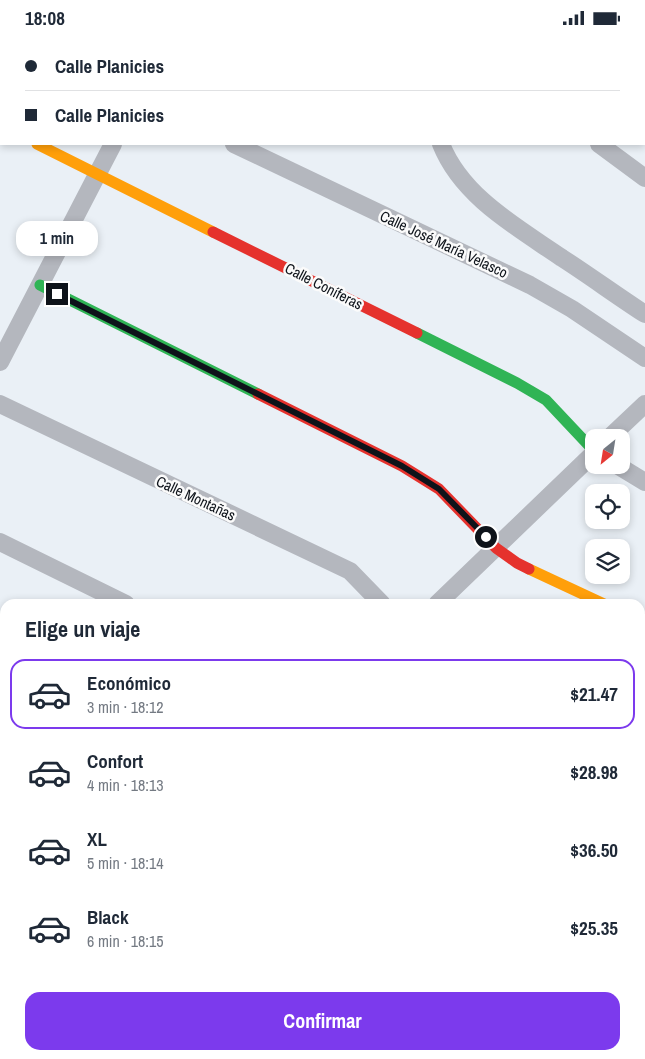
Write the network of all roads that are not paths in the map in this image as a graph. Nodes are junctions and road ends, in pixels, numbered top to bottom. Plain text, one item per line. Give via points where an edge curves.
1 (39, 145) edge
2 (112, 145) edge
3 (236, 145) edge
4 (441, 145) edge
5 (600, 145) edge
6 (98, 173) junction
7 (645, 178) edge
8 (40, 285) junction
9 (645, 314) edge
10 (645, 358) edge
11 (0, 362) edge
12 (0, 404) edge
13 (645, 404) edge
14 (618, 429) edge
15 (585, 442) edge
16 (585, 461) edge
17 (630, 473) edge
18 (645, 482) edge
19 (0, 542) edge
20 (496, 548) junction
21 (116, 599) edge
22 (377, 599) edge
23 (442, 599) edge
24 (594, 599) edge

1 - 6 street, Calle Coníferas
2 - 6 street
3 - 10 street, Calle José María Velasco via 530,285
4 - 9 street via 466,185 483,200
5 - 7 street
6 - 8 street
6 - 15 street, Calle Coníferas via 517,383 546,400
8 - 11 street
8 - 20 street via 402,466 439,489
12 - 22 street, Calle Montañas via 350,571
13 - 14 street
16 - 20 street
17 - 18 street
19 - 21 street
20 - 23 street
20 - 24 street via 518,563

